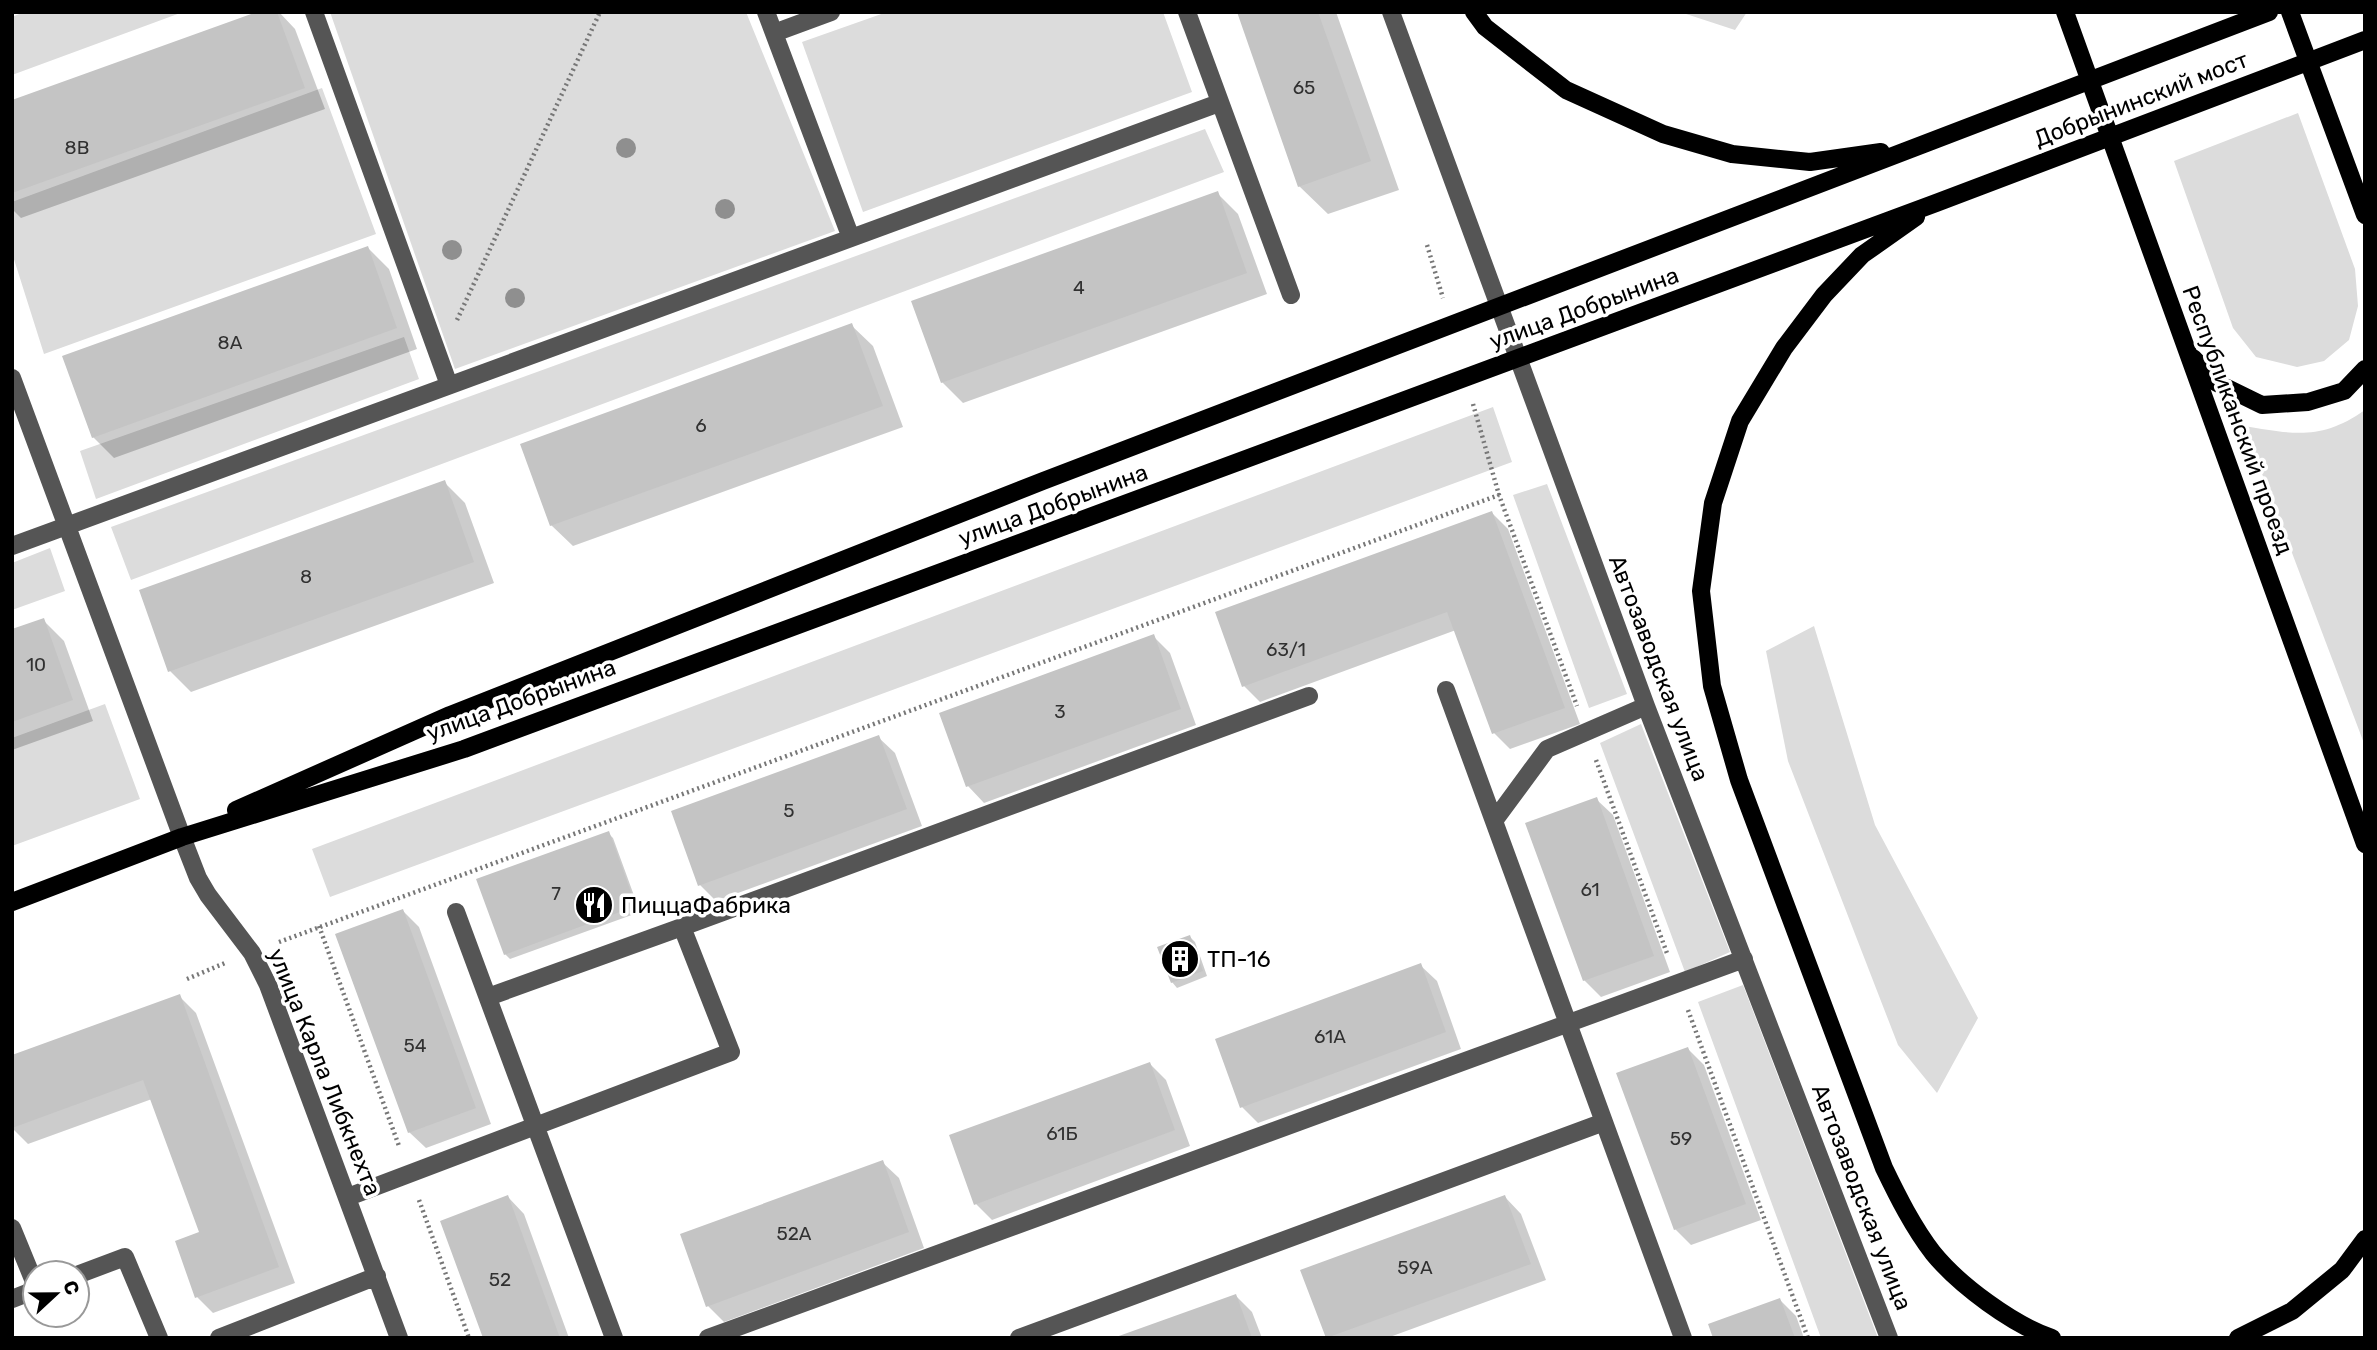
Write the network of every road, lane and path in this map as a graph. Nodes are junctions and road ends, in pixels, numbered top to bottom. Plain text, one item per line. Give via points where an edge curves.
1 (314, 12) edge
2 (600, 12) edge
3 (766, 12) edge
4 (831, 12) edge
5 (1187, 12) edge
6 (1391, 12) edge
7 (1474, 12) edge
8 (2065, 12) edge
9 (2269, 12) edge
10 (2290, 12) edge
11 (774, 33) junction
12 (2365, 40) edge
13 (1219, 103) junction
14 (1913, 148) junction
15 (1936, 203) junction
16 (2365, 215) edge
17 (851, 238) junction
18 (1291, 295) dead end
19 (2188, 354) junction
20 (439, 358) junction
21 (2365, 369) edge
22 (12, 378) edge
23 (449, 385) junction
24 (66, 525) junction
25 (12, 546) edge
26 (1446, 690) dead end
27 (1309, 696) dead end
28 (1646, 706) junction
29 (1586, 732) junction
30 (1494, 821) junction
31 (182, 836) junction
32 (2365, 844) edge
33 (12, 902) edge
34 (456, 912) dead end
35 (682, 927) junction
36 (1744, 959) junction
37 (1678, 983) junction
38 (488, 998) junction
39 (1568, 1023) junction
40 (1604, 1122) junction
41 (536, 1126) junction
42 (409, 1173) junction
43 (348, 1197) junction
44 (12, 1228) edge
45 (2365, 1239) edge
46 (25, 1259) edge
47 (91, 1270) edge
48 (377, 1276) junction
49 (159, 1338) edge
50 (219, 1338) edge
51 (399, 1338) edge
52 (469, 1338) edge
53 (614, 1338) edge
54 (708, 1338) edge
55 (1019, 1338) edge
56 (1683, 1338) edge
57 (1808, 1338) edge
58 (1889, 1338) edge
59 (2052, 1338) edge
60 (2238, 1338) edge

1 - 20 street
2 - 20 path
3 - 11 street
4 - 11 street
5 - 13 street
6 - 28 street, Автозаводская улица
7 - 14 main road via 1485,27 1566,90 1663,134 1732,154 1810,162
8 - 19 main road, Республиканский проезд
9 - 14 main road, Добрынинский мост
10 - 16 main road
11 - 17 street
12 - 15 main road, Добрынинский мост
13 - 17 street
13 - 18 street
14 - 31 main road, улица Добрынина via 1056,476 450,715
15 - 31 main road, улица Добрынина via 464,749
15 - 59 main road via 1862,255 1824,295 1765,379 1740,421 1713,503 1702,591 1712,686 1739,780 1884,1168 1904,1210 1933,1253 1975,1293 2031,1331
17 - 23 street
19 - 21 main road via 2217,383 2262,405 2308,402 2344,391
19 - 32 main road, Республиканский проезд
20 - 23 street
22 - 24 street, улица Карла Либкнехта
23 - 24 street
24 - 25 street
24 - 31 street, улица Карла Либкнехта
26 - 30 street
27 - 35 street
28 - 29 street
28 - 36 street, Автозаводская улица
29 - 30 street via 1547,749
29 - 37 path
29 - 42 path via 1499,495 319,926
30 - 39 street
31 - 33 main road, улица Добрынина
31 - 43 street, улица Карла Либкнехта via 198,878 252,953 268,985
34 - 38 street
35 - 38 street
35 - 41 street via 731,1052
36 - 37 street
36 - 58 street, Автозаводская улица
37 - 39 street
37 - 57 path
38 - 41 street
39 - 40 street
39 - 54 street
40 - 55 street
40 - 56 street
41 - 42 street
41 - 53 street
42 - 43 street
42 - 52 path
43 - 48 street, улица Карла Либкнехта
44 - 46 street
45 - 60 main road via 2342,1270 2292,1311
47 - 49 street via 125,1257
48 - 50 street
48 - 51 street, улица Карла Либкнехта

